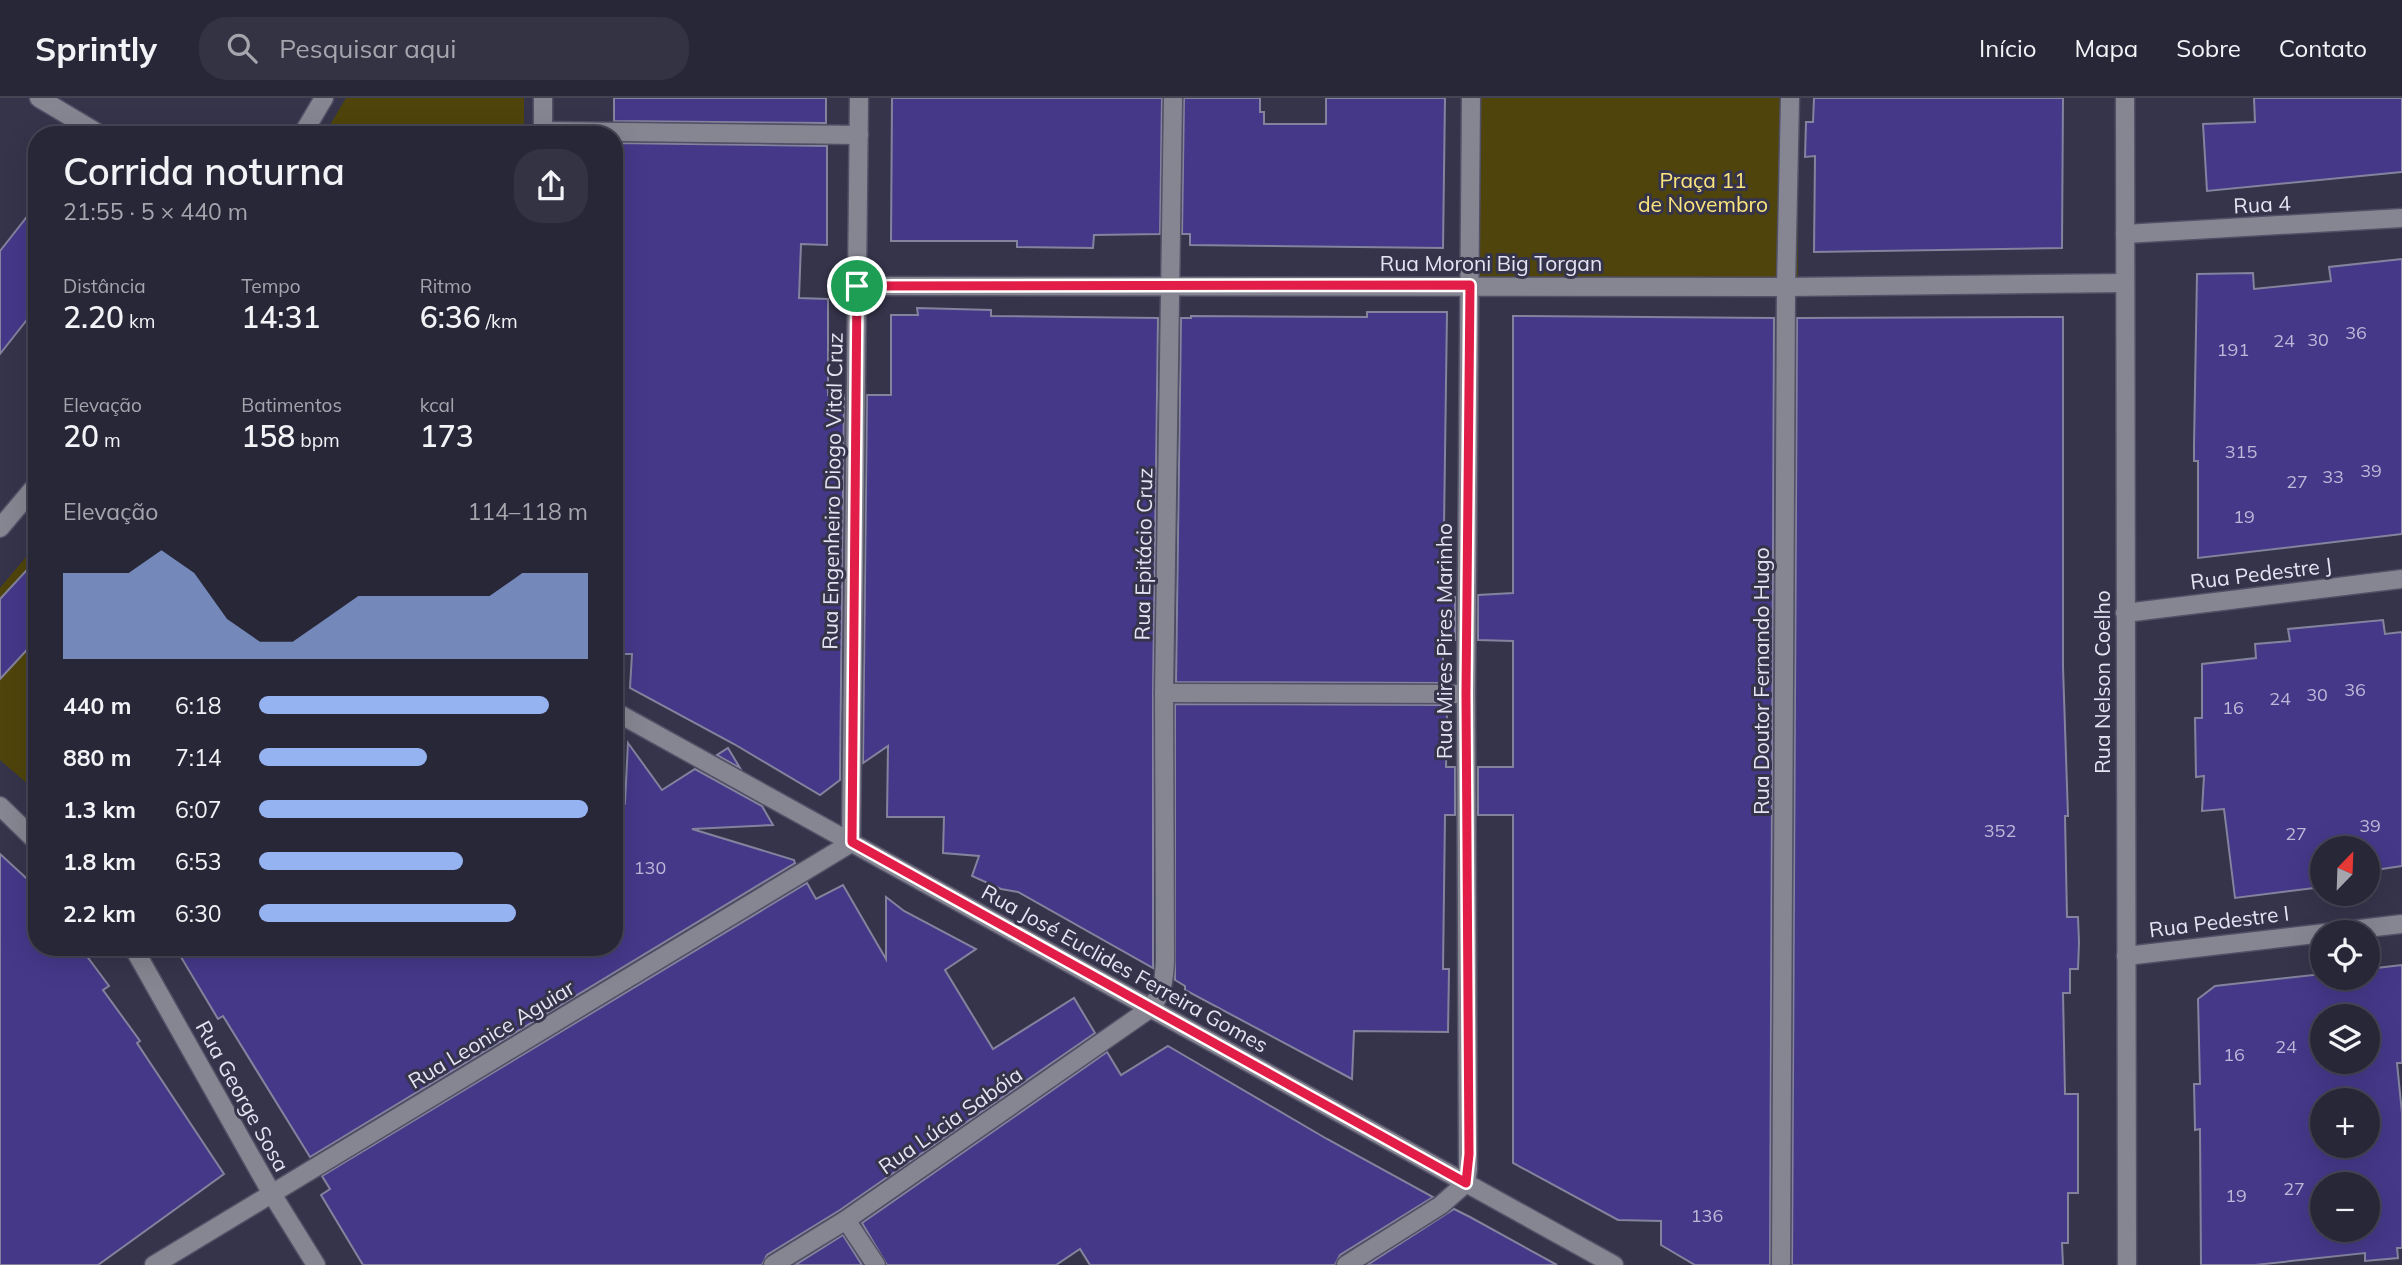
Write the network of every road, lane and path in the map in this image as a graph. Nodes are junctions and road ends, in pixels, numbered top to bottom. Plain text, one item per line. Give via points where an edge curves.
1 (39, 98) edge
2 (324, 98) edge
3 (543, 98) edge
4 (859, 98) edge
5 (1173, 98) edge
6 (1471, 98) edge
7 (1790, 98) edge
8 (2125, 98) edge
9 (86, 126) edge
10 (307, 126) edge
11 (543, 126) edge
12 (623, 134) edge
13 (859, 135) junction
14 (2402, 218) edge
15 (2125, 234) junction
16 (2125, 283) junction
17 (1470, 285) junction
18 (857, 286) junction
19 (1171, 286) junction
20 (1786, 287) junction
21 (28, 495) edge
22 (0, 528) edge
23 (2402, 579) edge
24 (2125, 613) junction
25 (1164, 693) junction
26 (1466, 694) junction
27 (623, 716) edge
28 (0, 806) edge
29 (28, 833) edge
30 (852, 842) junction
31 (2402, 924) edge
32 (138, 956) edge
33 (2126, 956) junction
34 (1151, 1008) junction
35 (1466, 1183) junction
36 (272, 1194) junction
37 (846, 1220) junction
38 (154, 1265) edge
39 (316, 1265) edge
40 (773, 1265) edge
41 (876, 1265) edge
42 (1346, 1265) edge
43 (1614, 1265) edge
44 (1781, 1265) edge
45 (2127, 1265) edge

1 - 9 street
2 - 10 street
3 - 11 street
4 - 13 street, Rua Engenheiro Diogo Vital Cruz
5 - 19 street, Rua Epitácio Cruz
6 - 17 street, Rua Mires Pires Marinho
7 - 20 street, Rua Doutor Fernando Hugo
8 - 15 street, Rua Nelson Coelho
12 - 13 street
13 - 18 street, Rua Engenheiro Diogo Vital Cruz
14 - 15 street, Rua 4
15 - 16 street, Rua Nelson Coelho
16 - 20 street, Rua Moroni Big Torgan
16 - 24 street, Rua Nelson Coelho
17 - 19 street, Rua Moroni Big Torgan
17 - 20 street, Rua Moroni Big Torgan
17 - 26 street, Rua Mires Pires Marinho
18 - 19 street, Rua Moroni Big Torgan
18 - 30 street, Rua Engenheiro Diogo Vital Cruz
19 - 25 street, Rua Epitácio Cruz
20 - 44 street, Rua Doutor Fernando Hugo
21 - 22 street
23 - 24 street, Rua Pedestre J
24 - 33 street, Rua Nelson Coelho
25 - 26 street
25 - 34 street, Rua Epitácio Cruz via 1165,961 1164,983
26 - 35 street, Rua Mires Pires Marinho
27 - 30 street, Rua José Euclides Ferreira Gomes
28 - 29 street
30 - 34 street, Rua José Euclides Ferreira Gomes
30 - 36 street, Rua Leonice Aguiar
31 - 33 street, Rua Pedestre I
32 - 36 street, Rua George Sosa
33 - 45 street, Rua Nelson Coelho
34 - 35 street, Rua José Euclides Ferreira Gomes
34 - 37 street, Rua Lúcia Sabóia
35 - 42 street via 1441,1205
35 - 43 street, Rua José Euclides Ferreira Gomes
36 - 38 street, Rua Leonice Aguiar
36 - 39 street, Rua George Sosa
37 - 40 street, Rua Lúcia Sabóia
37 - 41 street

